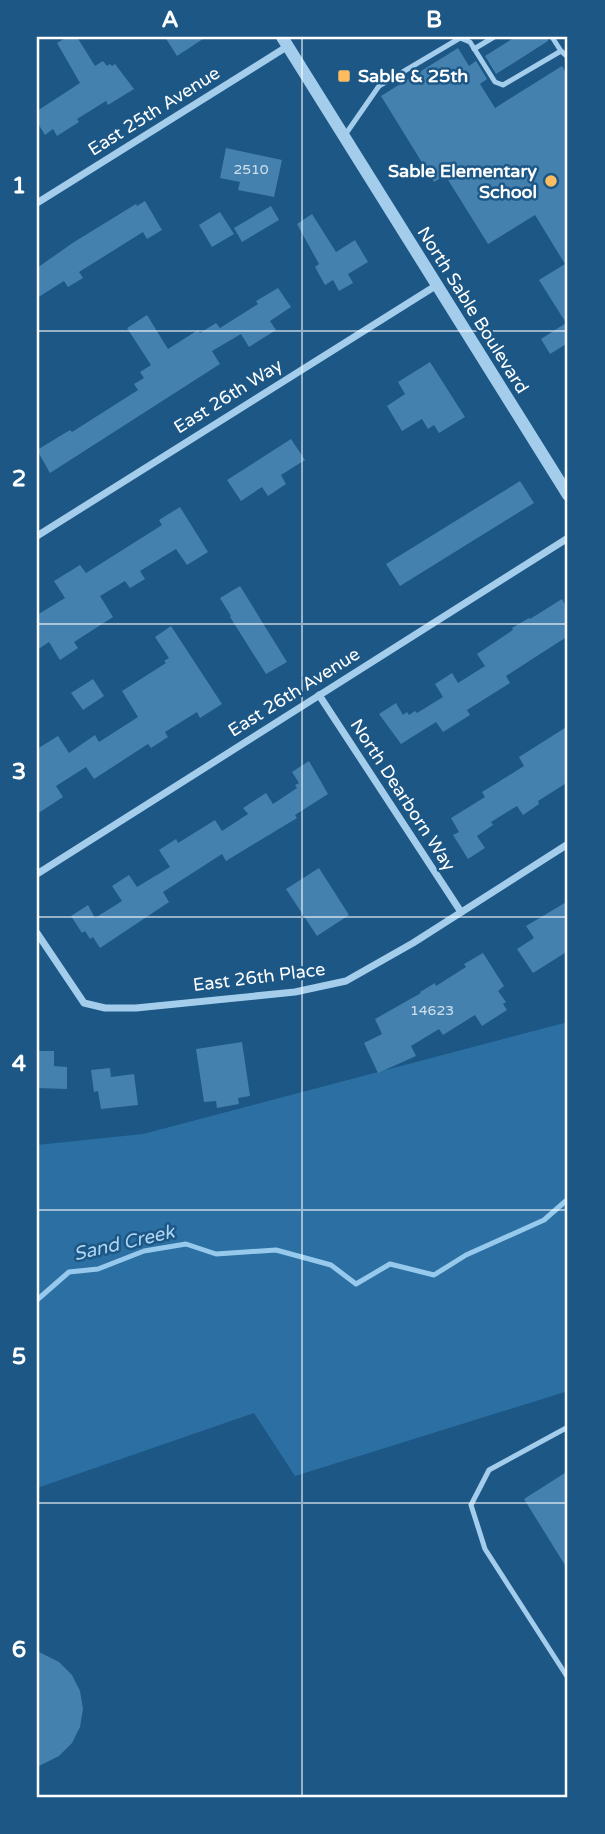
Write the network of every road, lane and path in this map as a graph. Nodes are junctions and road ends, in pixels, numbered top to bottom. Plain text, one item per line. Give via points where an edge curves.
1 (494, 37) edge
2 (552, 37) edge
3 (285, 41) edge
4 (474, 49) junction
5 (561, 51) junction
6 (568, 57) edge
7 (344, 136) junction
8 (37, 204) edge
9 (437, 285) junction
10 (564, 479) edge
11 (568, 495) edge
12 (37, 536) edge
13 (568, 538) edge
14 (319, 695) junction
15 (568, 844) edge
16 (37, 874) edge
17 (461, 912) junction
18 (37, 933) edge
19 (568, 1427) edge
20 (568, 1678) edge

1 - 4 lane
2 - 5 lane
3 - 7 street, North Sable Boulevard
3 - 8 street, East 25th Avenue
4 - 5 lane via 495,82 503,85
4 - 7 lane via 460,38 379,86
5 - 6 lane
7 - 9 street, North Sable Boulevard
9 - 10 street, North Sable Boulevard
9 - 12 street, East 26th Way
10 - 11 street, North Sable Boulevard
13 - 14 street, East 26th Avenue
14 - 16 street, East 26th Avenue
14 - 17 street, North Dearborn Way
15 - 17 street, East 26th Place
17 - 18 street, East 26th Place via 346,981 295,992 136,1008 84,1003
19 - 20 lane via 489,1470 471,1505 485,1549

